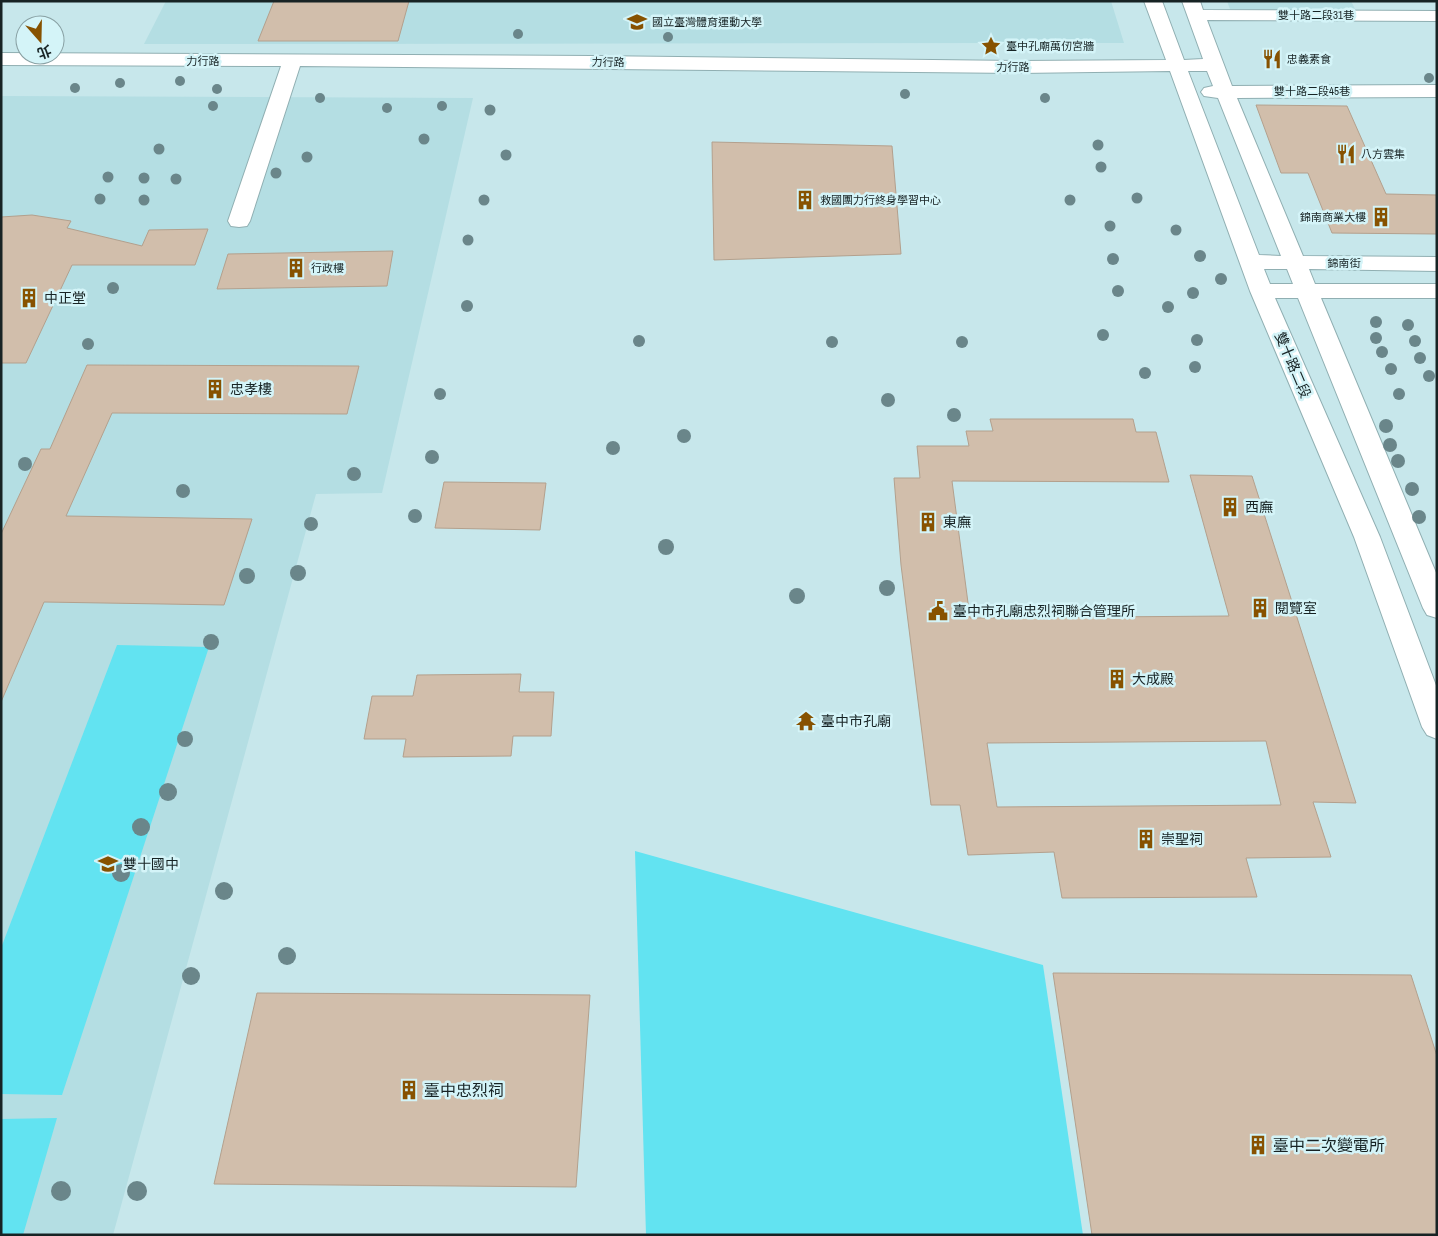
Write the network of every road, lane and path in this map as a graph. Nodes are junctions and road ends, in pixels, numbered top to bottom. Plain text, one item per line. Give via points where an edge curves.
1 (1153, 1) edge
2 (1193, 8) edge
3 (1437, 16) edge
4 (1, 59) edge
5 (292, 61) junction
6 (1177, 65) junction
7 (1214, 65) junction
8 (1437, 90) edge
9 (1226, 91) junction
10 (1187, 92) junction
11 (239, 221) dead end
12 (1251, 262) junction
13 (1296, 262) junction
14 (1437, 264) edge
15 (1307, 290) junction
16 (1261, 291) junction
17 (1437, 291) edge
18 (1437, 608) edge
19 (1437, 727) edge

1 - 6 street, 雙十路二段
2 - 3 street, 雙十路二段31巷
2 - 7 street
4 - 5 street, 力行路
5 - 6 street, 力行路 via 1018,67
5 - 11 street
6 - 7 street, 力行路
6 - 10 street, 雙十路二段
7 - 9 street
8 - 9 street, 雙十路二段45巷
9 - 10 street, 雙十路二段45巷
9 - 13 street
10 - 12 street, 雙十路二段
12 - 13 street, 錦南街
12 - 16 street, 雙十路二段
13 - 14 street, 錦南街
13 - 15 street
15 - 16 street
15 - 17 street
15 - 18 street
16 - 19 street, 雙十路二段 via 1368,537

